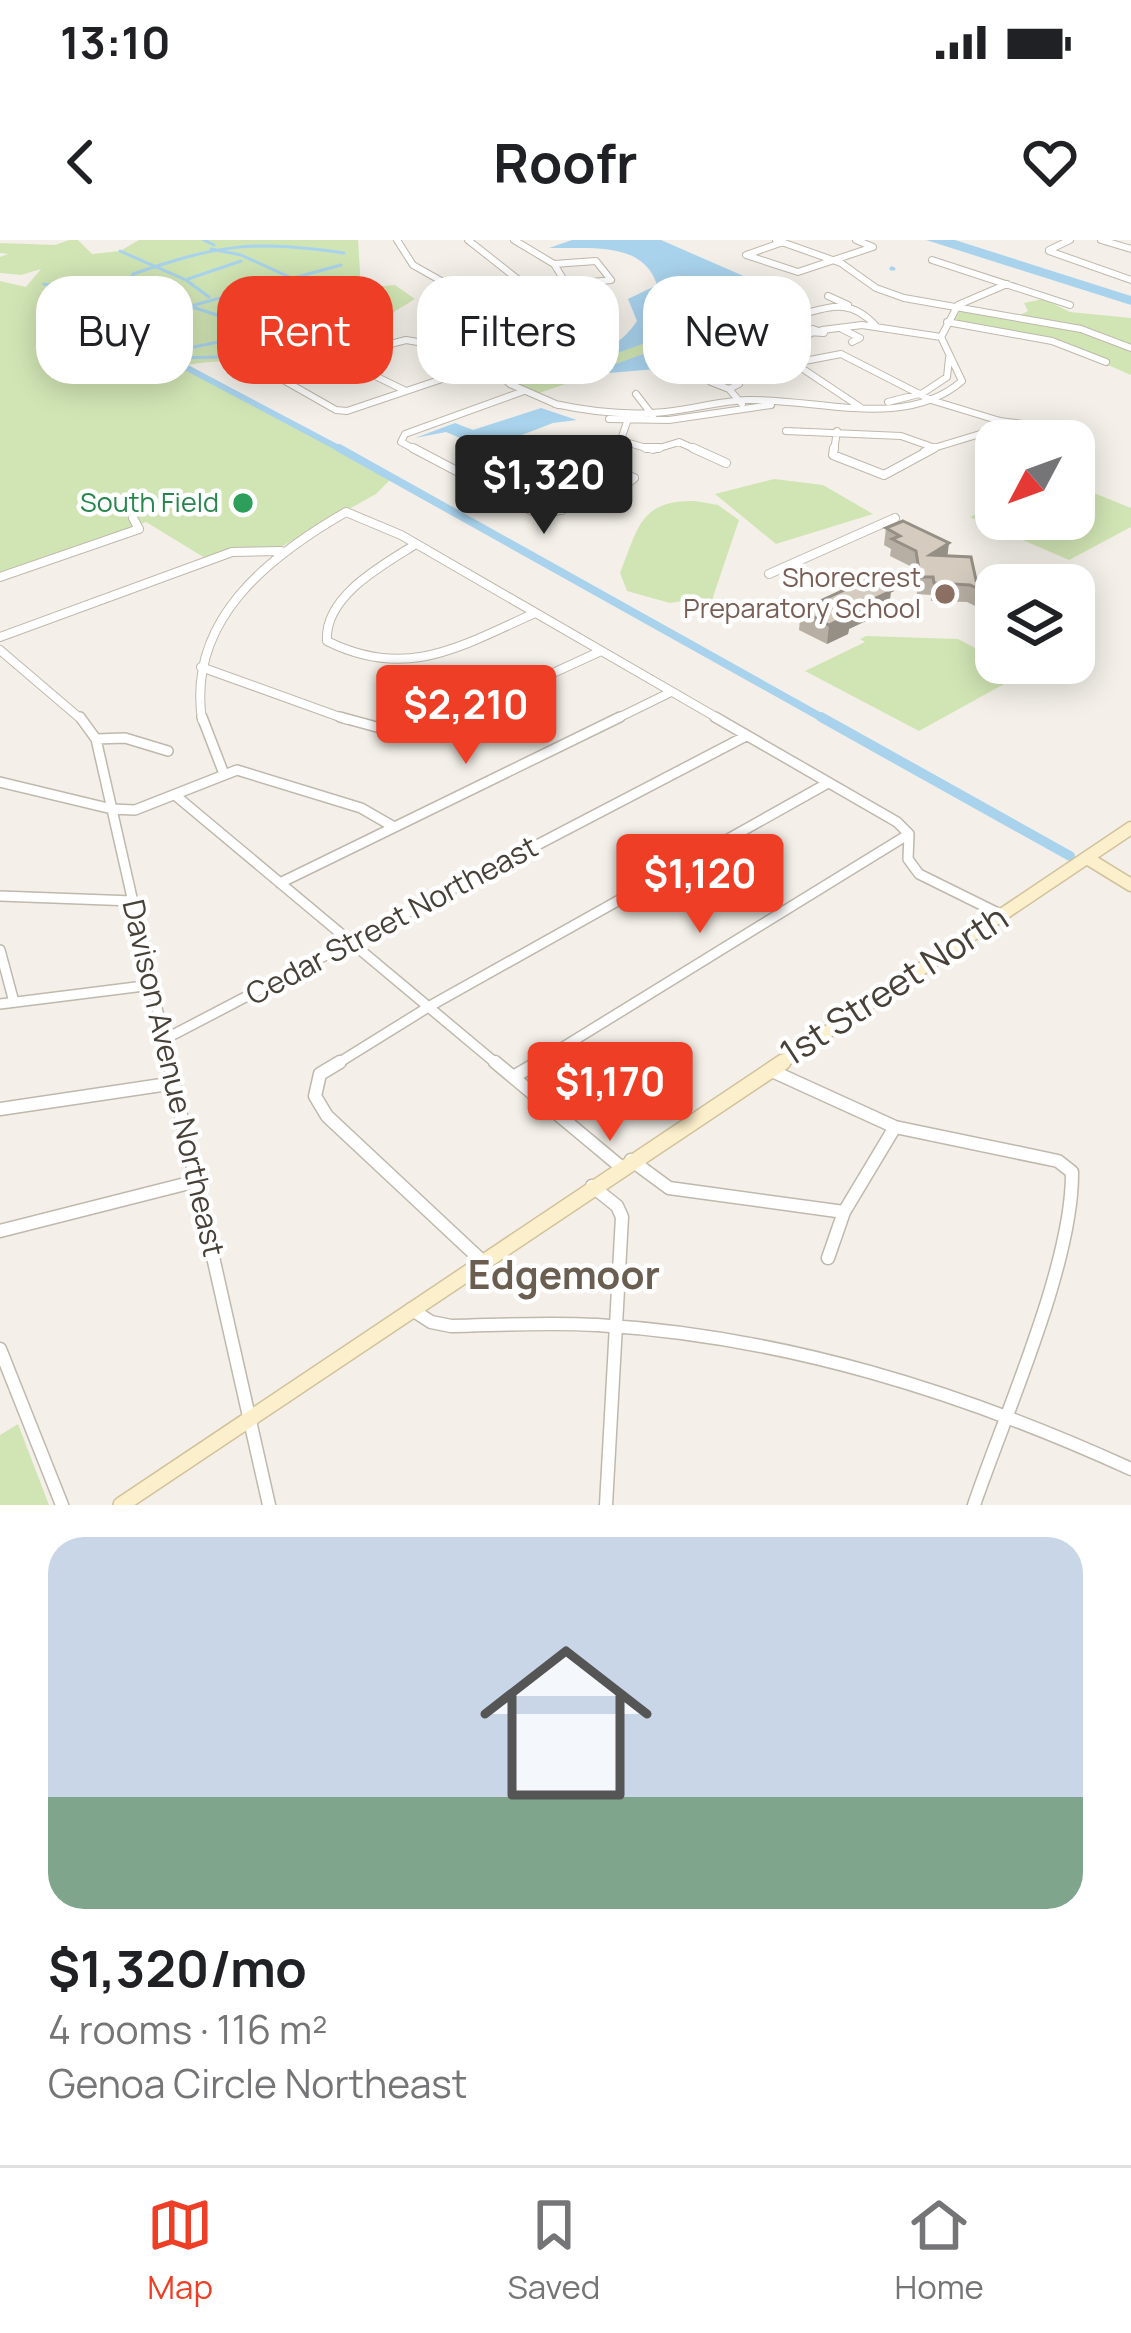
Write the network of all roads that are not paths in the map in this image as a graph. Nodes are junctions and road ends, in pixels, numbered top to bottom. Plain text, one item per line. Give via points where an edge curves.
1 (398, 240) edge
2 (468, 240) edge
3 (514, 240) edge
4 (760, 240) edge
5 (856, 240) edge
6 (1070, 240) edge
7 (1101, 240) edge
8 (780, 242) edge
9 (1131, 249) edge
10 (932, 260) dead end
11 (831, 262) junction
12 (554, 264) junction
13 (432, 276) edge
14 (515, 276) edge
15 (561, 276) edge
16 (609, 276) edge
17 (1131, 280) edge
18 (1007, 284) junction
19 (828, 296) dead end
20 (848, 305) junction
21 (1070, 305) dead end
22 (955, 309) junction
23 (811, 311) edge
24 (905, 322) dead end
25 (947, 322) junction
26 (876, 326) junction
27 (839, 328) junction
28 (899, 330) junction
29 (811, 332) edge
30 (941, 337) junction
31 (852, 342) dead end
32 (1131, 348) edge
33 (948, 354) junction
34 (811, 360) edge
35 (1106, 362) dead end
36 (811, 373) edge
37 (291, 384) edge
38 (392, 384) edge
39 (427, 384) edge
40 (512, 384) edge
41 (728, 389) dead end
42 (406, 391) junction
43 (524, 391) junction
44 (636, 394) dead end
45 (919, 394) junction
46 (934, 400) junction
47 (742, 405) junction
48 (854, 406) junction
49 (653, 417) junction
50 (628, 418) junction
51 (997, 420) edge
52 (786, 431) dead end
53 (837, 431) junction
54 (975, 436) edge
55 (622, 441) junction
56 (935, 448) junction
57 (726, 463) dead end
58 (590, 465) junction
59 (600, 468) junction
60 (575, 471) junction
61 (626, 484) junction
62 (598, 495) dead end
63 (506, 497) junction
64 (586, 500) dead end
65 (562, 509) junction
66 (133, 518) dead end
67 (895, 518) edge
68 (416, 544) junction
69 (281, 550) junction
70 (769, 574) dead end
71 (0, 577) edge
72 (535, 613) junction
73 (0, 637) edge
74 (0, 650) edge
75 (601, 651) junction
76 (201, 668) junction
77 (671, 692) junction
78 (746, 736) junction
79 (96, 739) junction
80 (160, 751) dead end
81 (224, 774) junction
82 (0, 782) edge
83 (828, 783) junction
84 (176, 795) junction
85 (112, 809) junction
86 (394, 827) junction
87 (1131, 828) edge
88 (909, 834) junction
89 (1087, 858) junction
90 (870, 859) junction
91 (911, 865) junction
92 (280, 883) junction
93 (1131, 885) edge
94 (0, 896) edge
95 (133, 901) junction
96 (1002, 915) junction
97 (352, 942) junction
98 (0, 950) edge
99 (152, 985) junction
100 (14, 1002) junction
101 (0, 1004) edge
102 (430, 1006) junction
103 (165, 1039) junction
104 (767, 1068) junction
105 (515, 1076) junction
106 (175, 1083) junction
107 (0, 1109) edge
108 (895, 1127) junction
109 (626, 1164) junction
110 (196, 1181) junction
111 (592, 1186) junction
112 (844, 1212) junction
113 (0, 1231) edge
114 (828, 1258) dead end
115 (481, 1260) junction
116 (411, 1309) junction
117 (615, 1326) junction
118 (0, 1348) edge
119 (1003, 1414) junction
120 (250, 1418) junction
121 (1131, 1469) edge
122 (62, 1505) edge
123 (121, 1505) edge
124 (269, 1505) edge
125 (606, 1505) edge
126 (974, 1505) edge

1 - 13 street via 413,265
2 - 14 street
3 - 12 street
4 - 8 street
5 - 11 street via 873,247
6 - 17 street via 1048,250
7 - 9 street
8 - 11 street
8 - 11 street via 746,256 793,272
10 - 18 street
11 - 22 street via 890,293
12 - 15 street
12 - 16 street via 591,259
18 - 21 street
18 - 22 street
19 - 20 street
20 - 23 street
20 - 26 street
22 - 25 street
22 - 32 street via 1081,329
24 - 28 street
25 - 30 street
25 - 35 street via 1052,341
26 - 27 street
26 - 28 street
27 - 29 street
27 - 31 street via 860,338
28 - 30 street
30 - 33 street
33 - 45 street via 947,376
33 - 46 street via 962,381
34 - 45 street via 843,354
36 - 48 street
37 - 42 street via 341,411
38 - 42 street
39 - 42 street
40 - 43 street
41 - 47 street
43 - 50 street
43 - 63 street via 400,437
44 - 49 street
45 - 46 street
45 - 48 street
46 - 48 street
46 - 51 street
47 - 48 street
47 - 49 street
49 - 50 street
50 - 55 street
52 - 53 street
53 - 56 street via 910,437
53 - 56 street via 832,454 890,474
54 - 56 street
55 - 57 street via 653,450 679,442
55 - 58 street
58 - 59 street
58 - 60 street
58 - 60 street via 559,451 537,455
59 - 61 street via 596,474
59 - 61 street via 632,475
60 - 63 street
61 - 62 street
63 - 65 street via 537,497
63 - 65 street via 542,516
64 - 65 street
66 - 71 street via 139,529
67 - 70 street
68 - 69 street via 346,512
68 - 72 street
68 - 72 street via 351,590 324,632 332,645 378,661 416,662
69 - 73 street via 232,552
69 - 76 street via 229,603
72 - 75 street
74 - 79 street via 74,709
75 - 76 street via 406,735
75 - 77 street
76 - 81 street via 200,711
77 - 78 street
77 - 86 street
78 - 83 street
78 - 97 street, Cedar Street Northeast
79 - 80 street via 125,738
79 - 85 street, Davison Avenue Northeast
81 - 84 street
81 - 86 street via 237,770 326,796
82 - 85 street
83 - 88 street
83 - 102 street
84 - 85 street via 145,808
84 - 92 street
85 - 95 street, Davison Avenue Northeast
86 - 92 street
87 - 89 street, 1st Street North
88 - 90 street
88 - 91 street
89 - 93 street
89 - 96 street, 1st Street North
90 - 91 street via 890,854
90 - 105 street
91 - 96 street
92 - 97 street
94 - 95 street
95 - 99 street, Davison Avenue Northeast
96 - 104 street, 1st Street North
97 - 102 street
97 - 103 street, Cedar Street Northeast
98 - 100 street
99 - 100 street
99 - 103 street, Davison Avenue Northeast
100 - 101 street
102 - 105 street
102 - 115 street via 327,1065 315,1084 319,1106
103 - 106 street, Davison Avenue Northeast
104 - 108 street
104 - 109 street, 1st Street North
105 - 109 street
106 - 107 street
106 - 110 street, Davison Avenue Northeast
108 - 112 street
108 - 119 street via 1058,1160 1076,1181
109 - 111 street, 1st Street North
109 - 112 street via 660,1185
110 - 113 street
110 - 120 street, Davison Avenue Northeast
111 - 115 street, 1st Street North
111 - 117 street via 620,1210
112 - 114 street
115 - 116 street, 1st Street North
116 - 117 street via 451,1326
116 - 120 street, 1st Street North
117 - 119 street via 826,1358
117 - 125 street
118 - 122 street
119 - 121 street
119 - 126 street
120 - 123 street, 1st Street North
120 - 124 street, Davison Avenue Northeast

